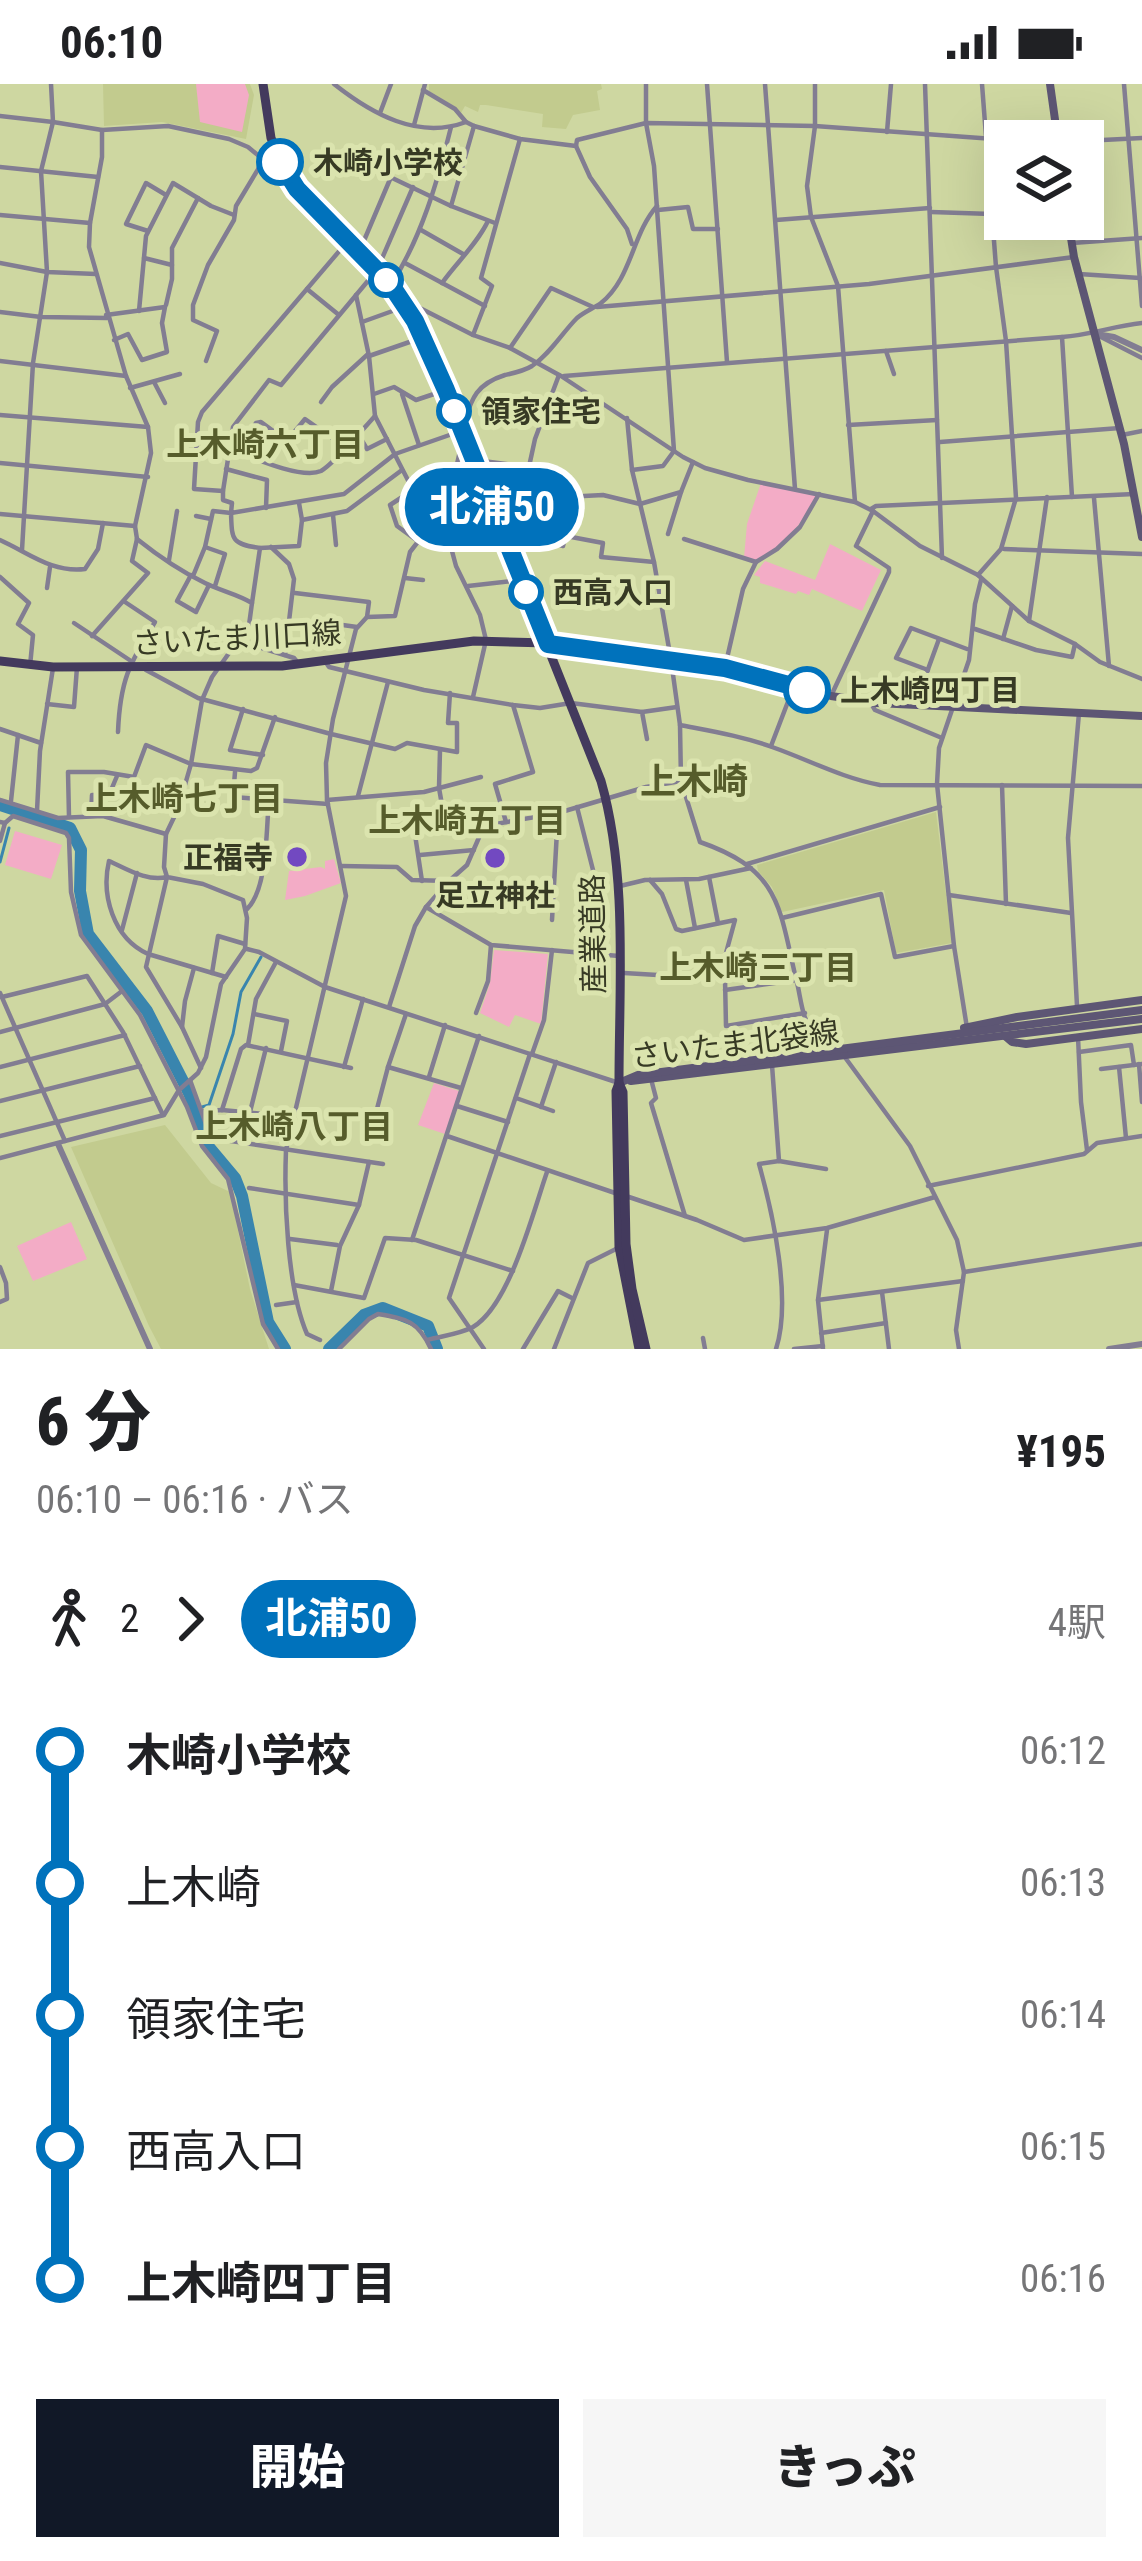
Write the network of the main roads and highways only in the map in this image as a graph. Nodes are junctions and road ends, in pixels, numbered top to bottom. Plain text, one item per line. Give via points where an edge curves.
1 (1051, 84) edge
2 (266, 85) edge
3 (1055, 120) edge
4 (1072, 240) edge
5 (1142, 537) edge
6 (548, 644) junction
7 (0, 661) edge
8 (1142, 716) edge
9 (1142, 1000) edge
10 (1142, 1015) edge
11 (1078, 1022) junction
12 (1142, 1029) edge
13 (910, 1040) junction
14 (839, 1052) junction
15 (619, 1083) junction
16 (621, 1195) junction
17 (643, 1349) edge

1 - 3 main road
2 - 6 main road, 産業道路 via 271,138 286,173 391,285 424,337
4 - 5 main road via 1134,475
6 - 7 main road, さいたま川口線 via 486,640 221,667
6 - 8 main road via 725,668 871,702
6 - 15 main road, 産業道路 via 606,800 614,844
9 - 11 main road, さいたま北袋線
10 - 11 main road, さいたま北袋線
11 - 12 main road, さいたま北袋線
11 - 13 main road, さいたま北袋線
11 - 13 main road, さいたま北袋線
11 - 14 main road, さいたま北袋線 via 1026,1044 1005,1036
13 - 14 main road, さいたま北袋線
14 - 15 main road, さいたま北袋線
14 - 15 main road, さいたま北袋線
15 - 16 main road, 産業道路
16 - 17 main road, 産業道路
16 - 17 main road, 産業道路 via 619,1247

